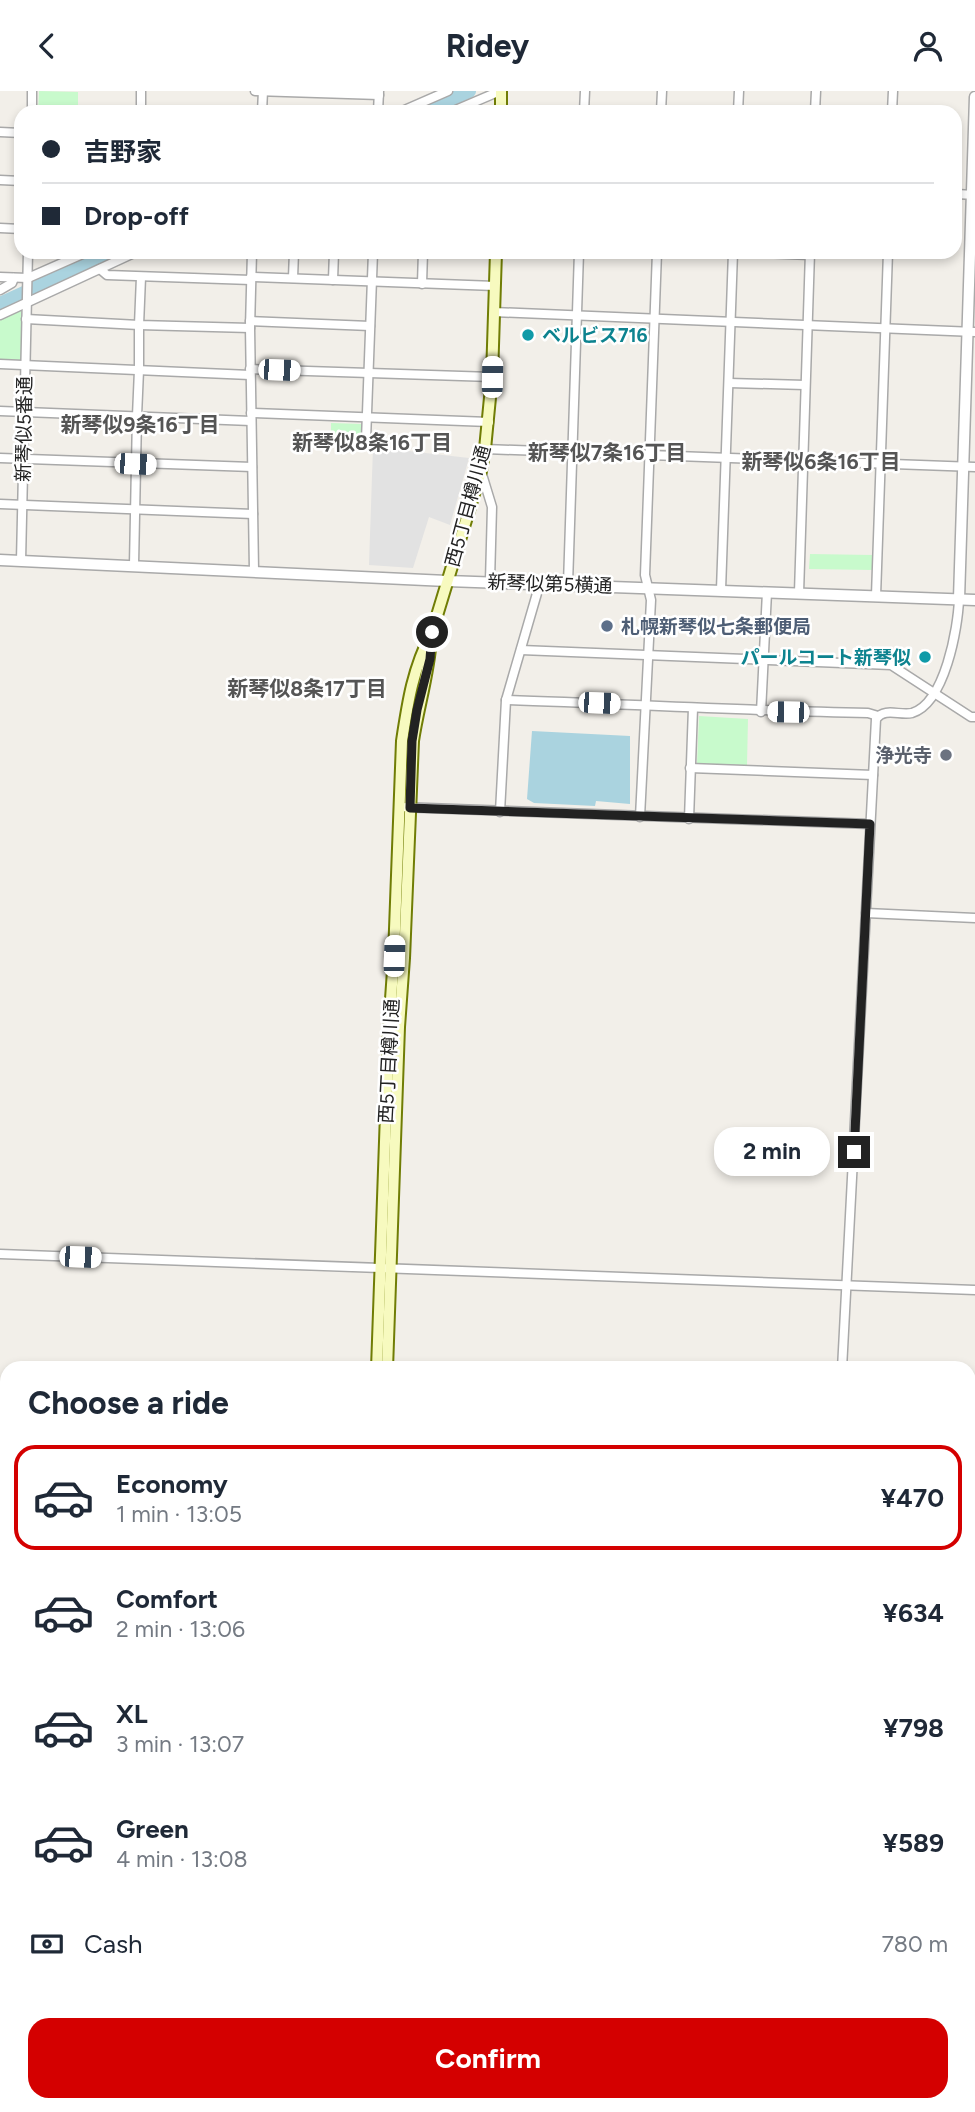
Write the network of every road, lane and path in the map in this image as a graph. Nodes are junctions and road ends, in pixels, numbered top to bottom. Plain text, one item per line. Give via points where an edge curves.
1 (255, 91) edge
2 (263, 91) edge
3 (448, 91) edge
4 (501, 91) edge
5 (379, 93) edge
6 (975, 97) edge
7 (416, 105) edge
8 (468, 105) edge
9 (973, 195) edge
10 (28, 259) edge
11 (73, 259) edge
12 (121, 259) edge
13 (251, 259) edge
14 (294, 259) edge
15 (334, 259) edge
16 (373, 259) edge
17 (423, 259) edge
18 (496, 259) edge
19 (579, 259) edge
20 (657, 259) edge
21 (735, 259) edge
22 (810, 259) edge
23 (888, 259) edge
24 (100, 269) junction
25 (0, 277) edge
26 (141, 277) junction
27 (14, 278) junction
28 (293, 278) junction
29 (251, 279) junction
30 (333, 280) junction
31 (27, 282) junction
32 (372, 282) junction
33 (422, 284) junction
34 (495, 286) junction
35 (0, 290) edge
36 (27, 300) junction
37 (494, 312) junction
38 (0, 315) edge
39 (576, 315) junction
40 (26, 319) junction
41 (654, 319) junction
42 (731, 321) junction
43 (139, 325) junction
44 (250, 325) junction
45 (808, 325) junction
46 (370, 326) junction
47 (885, 328) junction
48 (971, 332) edge
49 (0, 364) edge
50 (25, 365) junction
51 (139, 370) junction
52 (250, 372) junction
53 (368, 373) junction
54 (492, 377) junction
55 (729, 383) junction
56 (805, 386) junction
57 (0, 411) edge
58 (24, 412) junction
59 (136, 416) junction
60 (251, 417) junction
61 (366, 417) junction
62 (489, 422) junction
63 (366, 440) dead end
64 (485, 449) junction
65 (572, 452) junction
66 (649, 456) junction
67 (0, 458) edge
68 (726, 458) junction
69 (23, 459) junction
70 (803, 461) junction
71 (135, 464) junction
72 (880, 464) junction
73 (252, 467) junction
74 (963, 467) junction
75 (975, 467) edge
76 (481, 471) junction
77 (0, 504) edge
78 (22, 505) junction
79 (135, 510) junction
80 (253, 514) junction
81 (0, 560) edge
82 (21, 561) junction
83 (134, 565) junction
84 (254, 571) junction
85 (447, 581) junction
86 (489, 581) junction
87 (540, 583) junction
88 (568, 584) junction
89 (648, 587) junction
90 (721, 590) junction
91 (767, 592) junction
92 (799, 593) junction
93 (876, 596) junction
94 (959, 599) junction
95 (975, 600) edge
96 (521, 650) junction
97 (648, 654) junction
98 (763, 660) junction
99 (933, 693) junction
100 (506, 700) junction
101 (646, 705) junction
102 (693, 708) junction
103 (761, 712) junction
104 (878, 716) junction
105 (975, 717) edge
106 (690, 768) junction
107 (873, 775) junction
108 (405, 807) junction
109 (500, 812) junction
110 (640, 817) junction
111 (689, 818) junction
112 (870, 824) junction
113 (866, 913) junction
114 (975, 918) edge
115 (0, 1254) edge
116 (386, 1268) junction
117 (847, 1285) junction
118 (975, 1290) edge
119 (378, 1361) edge
120 (387, 1361) edge
121 (842, 1361) edge

1 - 2 street
2 - 5 street
3 - 7 street
4 - 8 street
6 - 9 street
9 - 48 street
10 - 31 street
11 - 31 street
12 - 24 street
13 - 29 street
14 - 28 street
15 - 30 street
16 - 32 street
17 - 33 street
18 - 34 main road, 西5丁目樽川通
19 - 39 street
20 - 41 street
21 - 42 street
22 - 45 street
23 - 47 street
24 - 26 street via 107,275
24 - 36 street
25 - 27 street
26 - 29 street
26 - 43 street
27 - 31 street
27 - 35 street
28 - 29 street
28 - 30 street
29 - 44 street
30 - 32 street
31 - 36 street, 新琴似5番通
32 - 33 street
32 - 46 street
33 - 34 street
34 - 37 main road, 西5丁目樽川通
36 - 38 street
36 - 40 street, 新琴似5番通
37 - 39 street
37 - 54 main road, 西5丁目樽川通
39 - 41 street
39 - 65 street
40 - 43 street
40 - 50 street, 新琴似5番通
41 - 42 street
41 - 66 street
42 - 45 street
42 - 55 street
43 - 44 street
43 - 51 street
44 - 46 street
44 - 52 street
45 - 47 street
45 - 56 street
46 - 53 street
47 - 48 street
47 - 72 street
48 - 74 street
49 - 50 street
50 - 51 street
50 - 58 street, 新琴似5番通
51 - 52 street
51 - 59 street
52 - 53 street
52 - 60 street
53 - 54 street
53 - 61 street
54 - 62 main road, 西5丁目樽川通
55 - 56 street
55 - 68 street
56 - 70 street
57 - 58 street
58 - 59 street
58 - 69 street, 新琴似5番通
59 - 60 street
59 - 71 street
60 - 61 street
60 - 73 street
61 - 62 street
61 - 63 street
62 - 64 main road, 西5丁目樽川通
64 - 65 street
64 - 76 main road, 西5丁目樽川通
65 - 66 street
65 - 88 street
66 - 68 street
66 - 89 street
67 - 69 street
68 - 70 street
68 - 90 street
69 - 71 street
69 - 78 street, 新琴似5番通
70 - 72 street
70 - 92 street
71 - 73 street
71 - 79 street
72 - 74 street
72 - 93 street
73 - 80 street
74 - 75 street
74 - 94 street
76 - 85 main road, 西5丁目樽川通
76 - 86 street via 492,507
77 - 78 street
78 - 79 street
78 - 82 street, 新琴似5番通
79 - 80 street
79 - 83 street
80 - 84 street
81 - 82 street, 新琴似第5横通
82 - 83 street, 新琴似第5横通
83 - 84 street, 新琴似第5横通
84 - 85 street, 新琴似第5横通
85 - 86 street, 新琴似第5横通
85 - 108 main road, 西5丁目樽川通 via 417,710
86 - 87 street, 新琴似第5横通
87 - 88 street, 新琴似第5横通
87 - 96 street
88 - 89 street, 新琴似第5横通
89 - 90 street, 新琴似第5横通
89 - 97 street
90 - 91 street, 新琴似第5横通
91 - 92 street, 新琴似第5横通
91 - 98 street
92 - 93 street, 新琴似第5横通
93 - 94 street, 新琴似第5横通
94 - 95 street, 新琴似第5横通
94 - 99 street via 954,645
96 - 97 street
96 - 100 street
97 - 98 street
97 - 101 street
98 - 99 street via 891,665
98 - 103 street
99 - 104 street via 915,712
99 - 105 street
100 - 101 street
100 - 109 street
101 - 102 street
101 - 110 street
102 - 103 street
102 - 106 street
103 - 104 street
104 - 107 street
106 - 107 street
106 - 111 street
107 - 112 street
108 - 109 street
108 - 116 main road, 西5丁目樽川通 via 404,958
109 - 110 street
110 - 111 street
111 - 112 street
112 - 113 street
113 - 114 street
113 - 117 street
115 - 116 street
116 - 117 street
116 - 119 main road, 西5丁目樽川通
116 - 120 main road, 西5丁目樽川通
117 - 118 street
117 - 121 street

